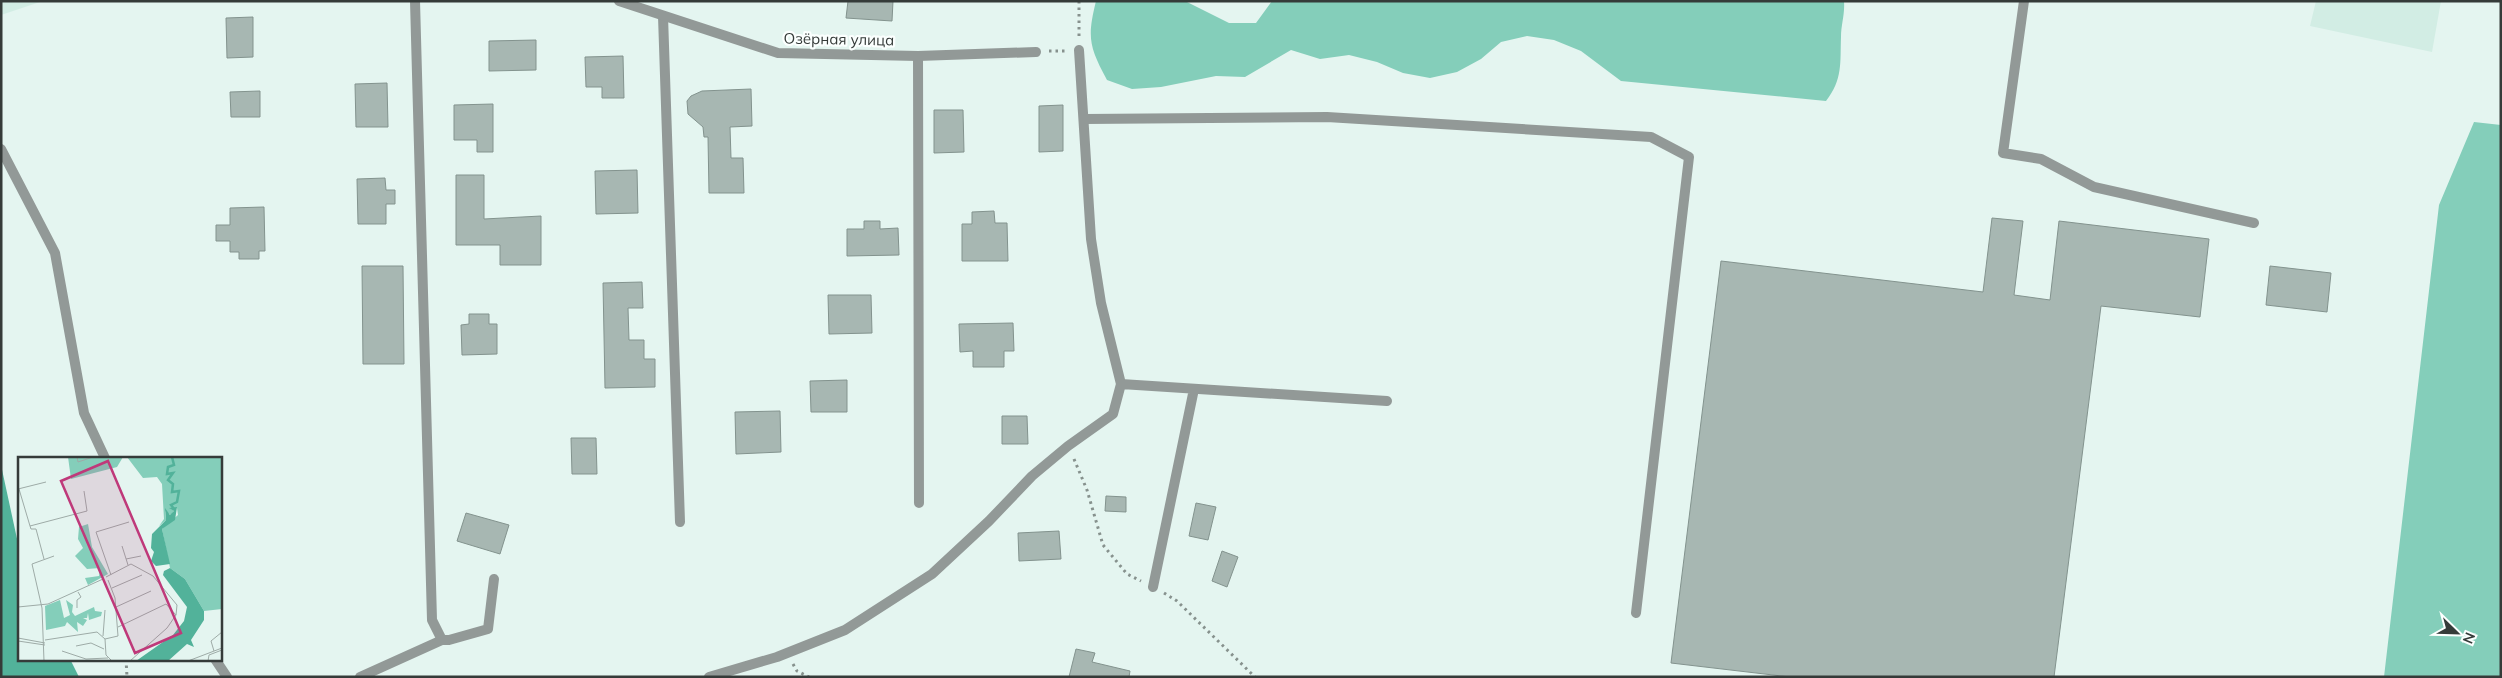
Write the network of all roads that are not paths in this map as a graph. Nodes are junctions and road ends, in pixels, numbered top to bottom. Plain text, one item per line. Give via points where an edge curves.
1 (415, 1) edge
2 (619, 1) edge
3 (2024, 1) edge
4 (663, 16) junction
5 (1079, 50) road end
6 (1036, 52) road end
7 (918, 56) junction
8 (1085, 119) junction
9 (1, 149) edge
10 (2254, 223) dead end
11 (1121, 384) junction
12 (1194, 388) junction
13 (1386, 401) dead end
14 (105, 457) edge
15 (919, 503) dead end
16 (680, 522) dead end
17 (494, 579) dead end
18 (1153, 587) dead end
19 (1636, 612) dead end
20 (442, 640) junction
21 (216, 660) edge
22 (227, 677) edge
23 (360, 677) edge
24 (709, 677) edge

1 - 20 street via 432,620
2 - 4 street, Озёрная улица
3 - 10 street via 2003,153 2042,159 2094,188
4 - 7 street, Озёрная улица via 778,53
4 - 16 street
5 - 8 street
6 - 7 street, Озёрная улица
7 - 15 street
8 - 11 street via 1091,239 1101,303
8 - 19 street via 1327,117 1622,135 1651,137 1689,157
9 - 14 street via 55,253 84,413
11 - 12 street
11 - 24 street via 1113,414 1032,476 932,574 845,630 787,653
12 - 13 street
12 - 18 street
17 - 20 street via 488,629
20 - 23 street
21 - 22 street

